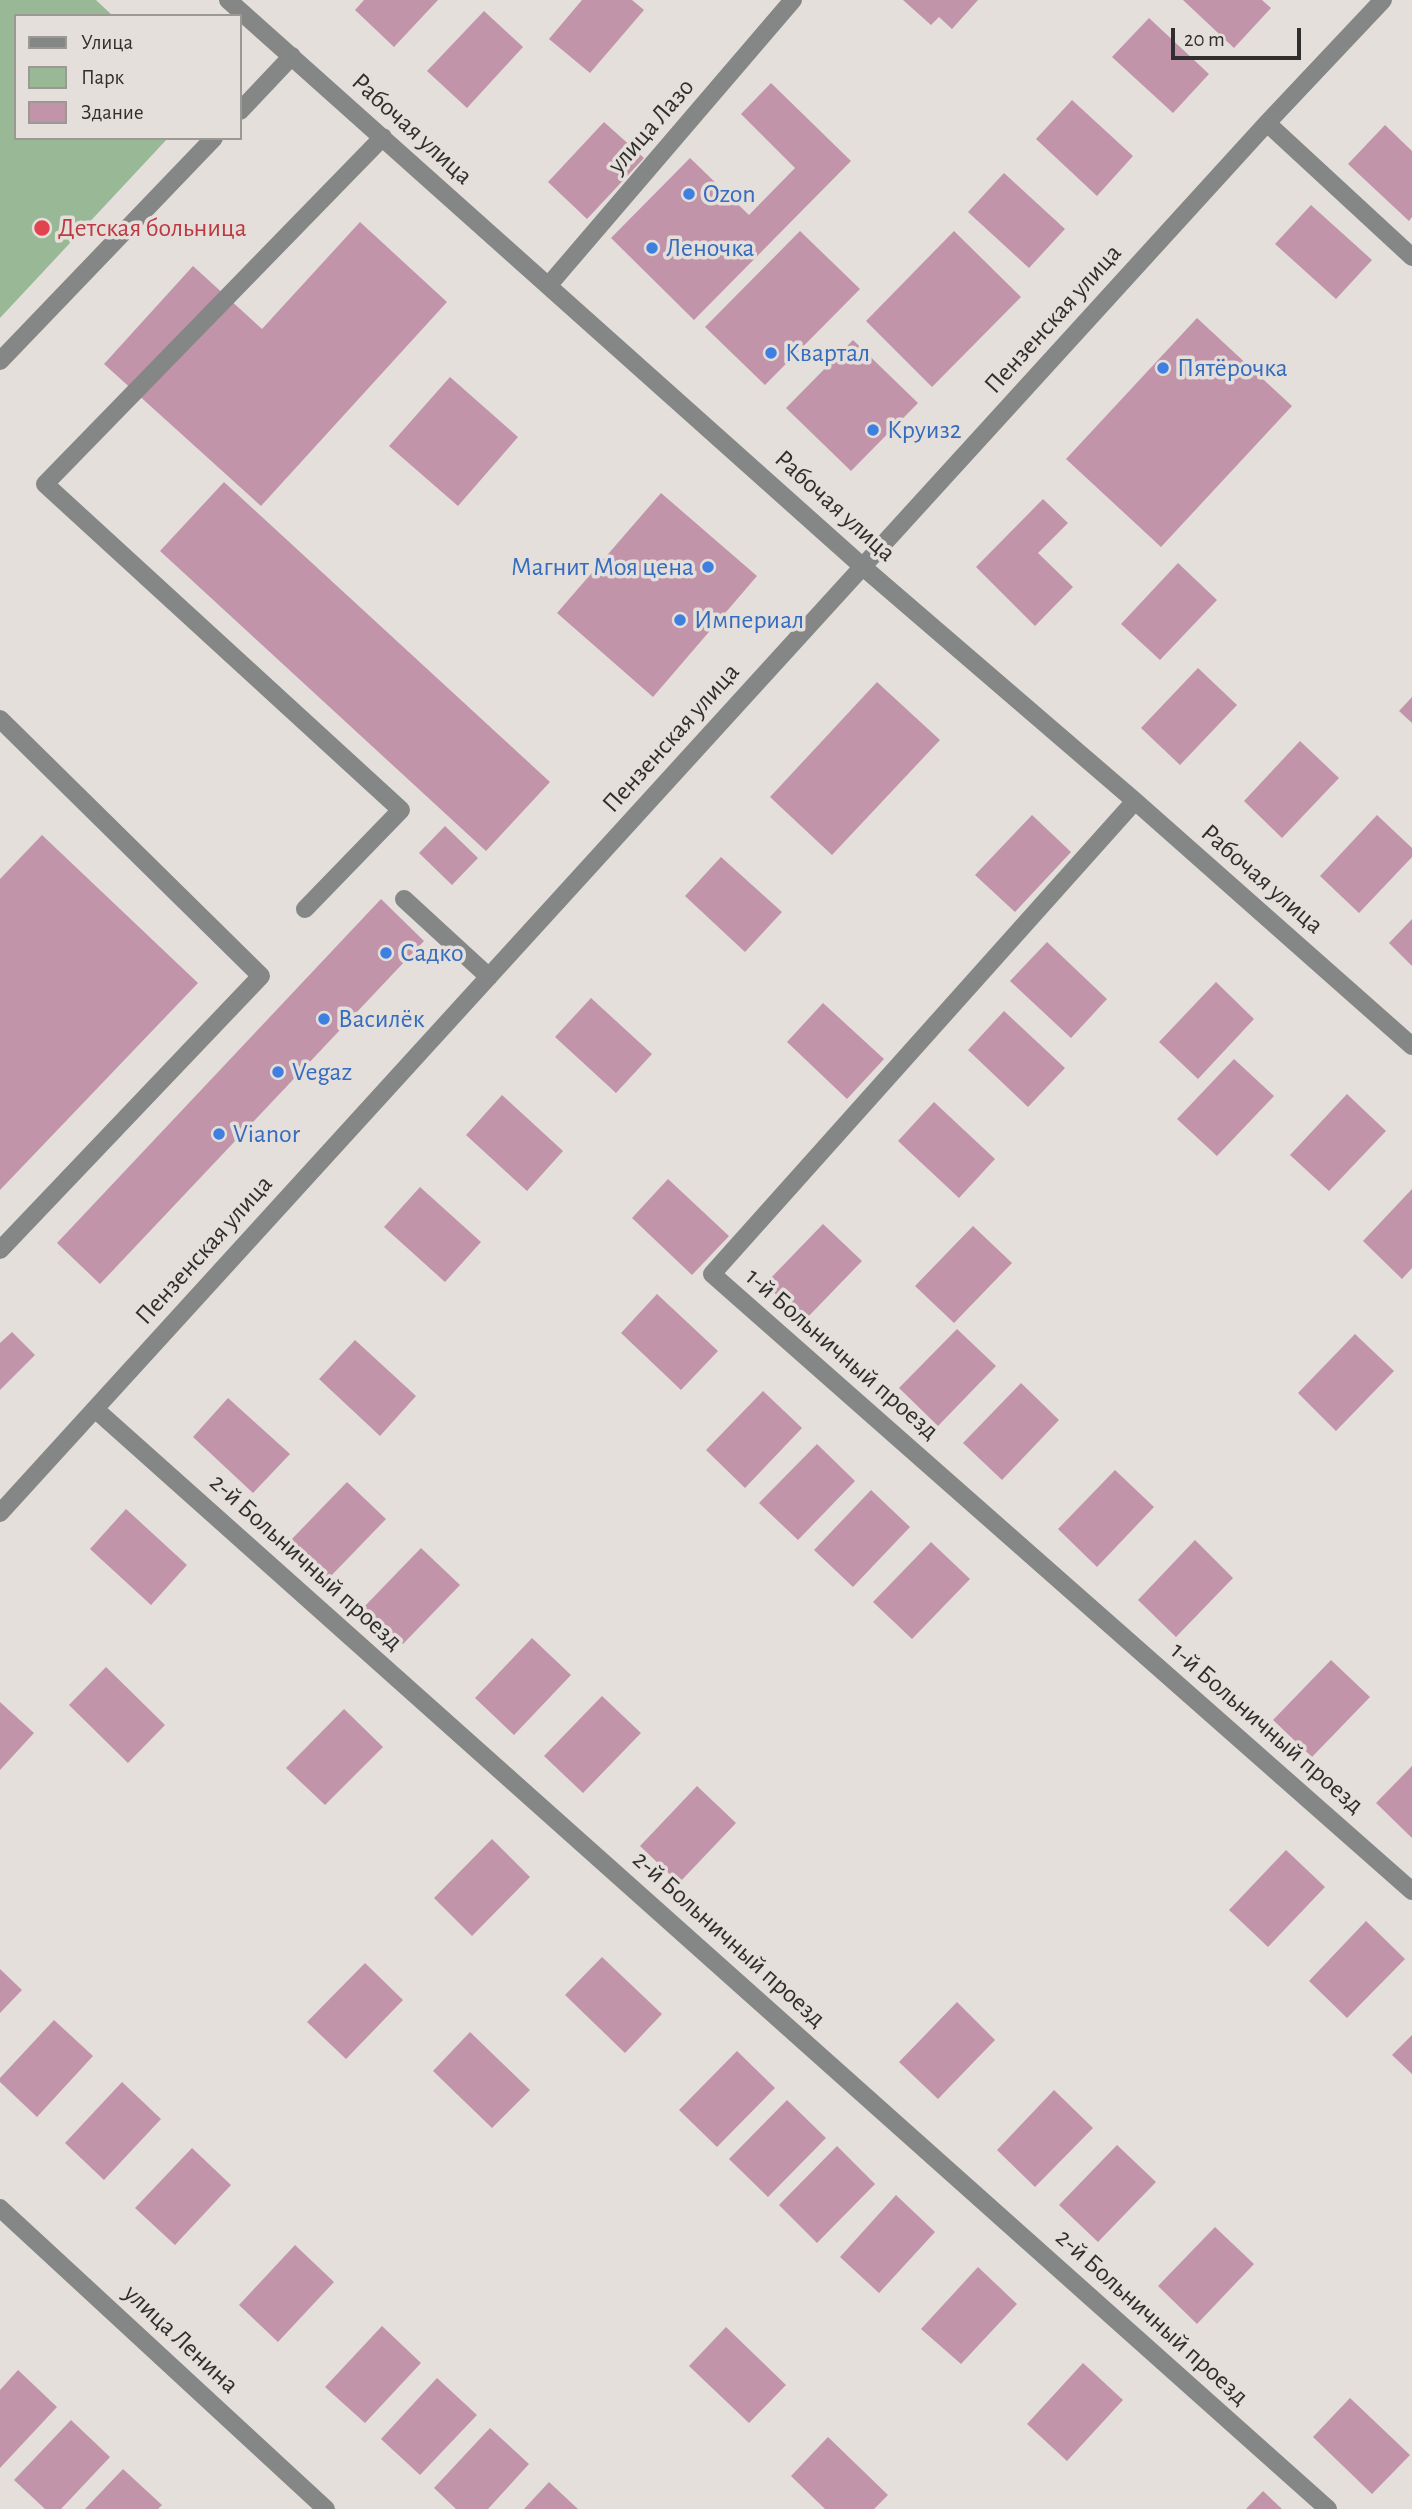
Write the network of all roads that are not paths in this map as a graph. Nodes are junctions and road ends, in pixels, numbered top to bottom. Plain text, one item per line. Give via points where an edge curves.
1 (229, 0) edge
2 (793, 0) edge
3 (1383, 0) edge
4 (292, 56) junction
5 (242, 109) edge
6 (1267, 123) junction
7 (383, 137) junction
8 (212, 140) edge
9 (1412, 257) edge
10 (548, 286) junction
11 (0, 361) edge
12 (863, 566) junction
13 (0, 719) edge
14 (1135, 802) junction
15 (404, 899) dead end
16 (305, 909) dead end
17 (489, 976) junction
18 (1412, 1046) edge
19 (0, 1250) edge
20 (95, 1409) junction
21 (2, 1505) edge
22 (1412, 1891) edge
23 (0, 2208) edge
24 (326, 2509) edge
25 (1328, 2509) edge

1 - 4 street, Рабочая улица
2 - 10 street, улица Лазо
3 - 6 street, Пензенская улица
4 - 5 street
4 - 7 street, Рабочая улица
6 - 9 street
6 - 12 street, Пензенская улица
7 - 10 street, Рабочая улица
7 - 16 street via 45,484 401,810
8 - 11 street
10 - 12 street, Рабочая улица
12 - 14 street, Рабочая улица
12 - 17 street, Пензенская улица
13 - 19 street via 261,976
14 - 18 street, Рабочая улица
14 - 22 street, 1-й Больничный проезд via 712,1275
15 - 17 street
17 - 20 street, Пензенская улица
20 - 21 street, Пензенская улица
20 - 25 street, 2-й Больничный проезд
23 - 24 street, улица Ленина

